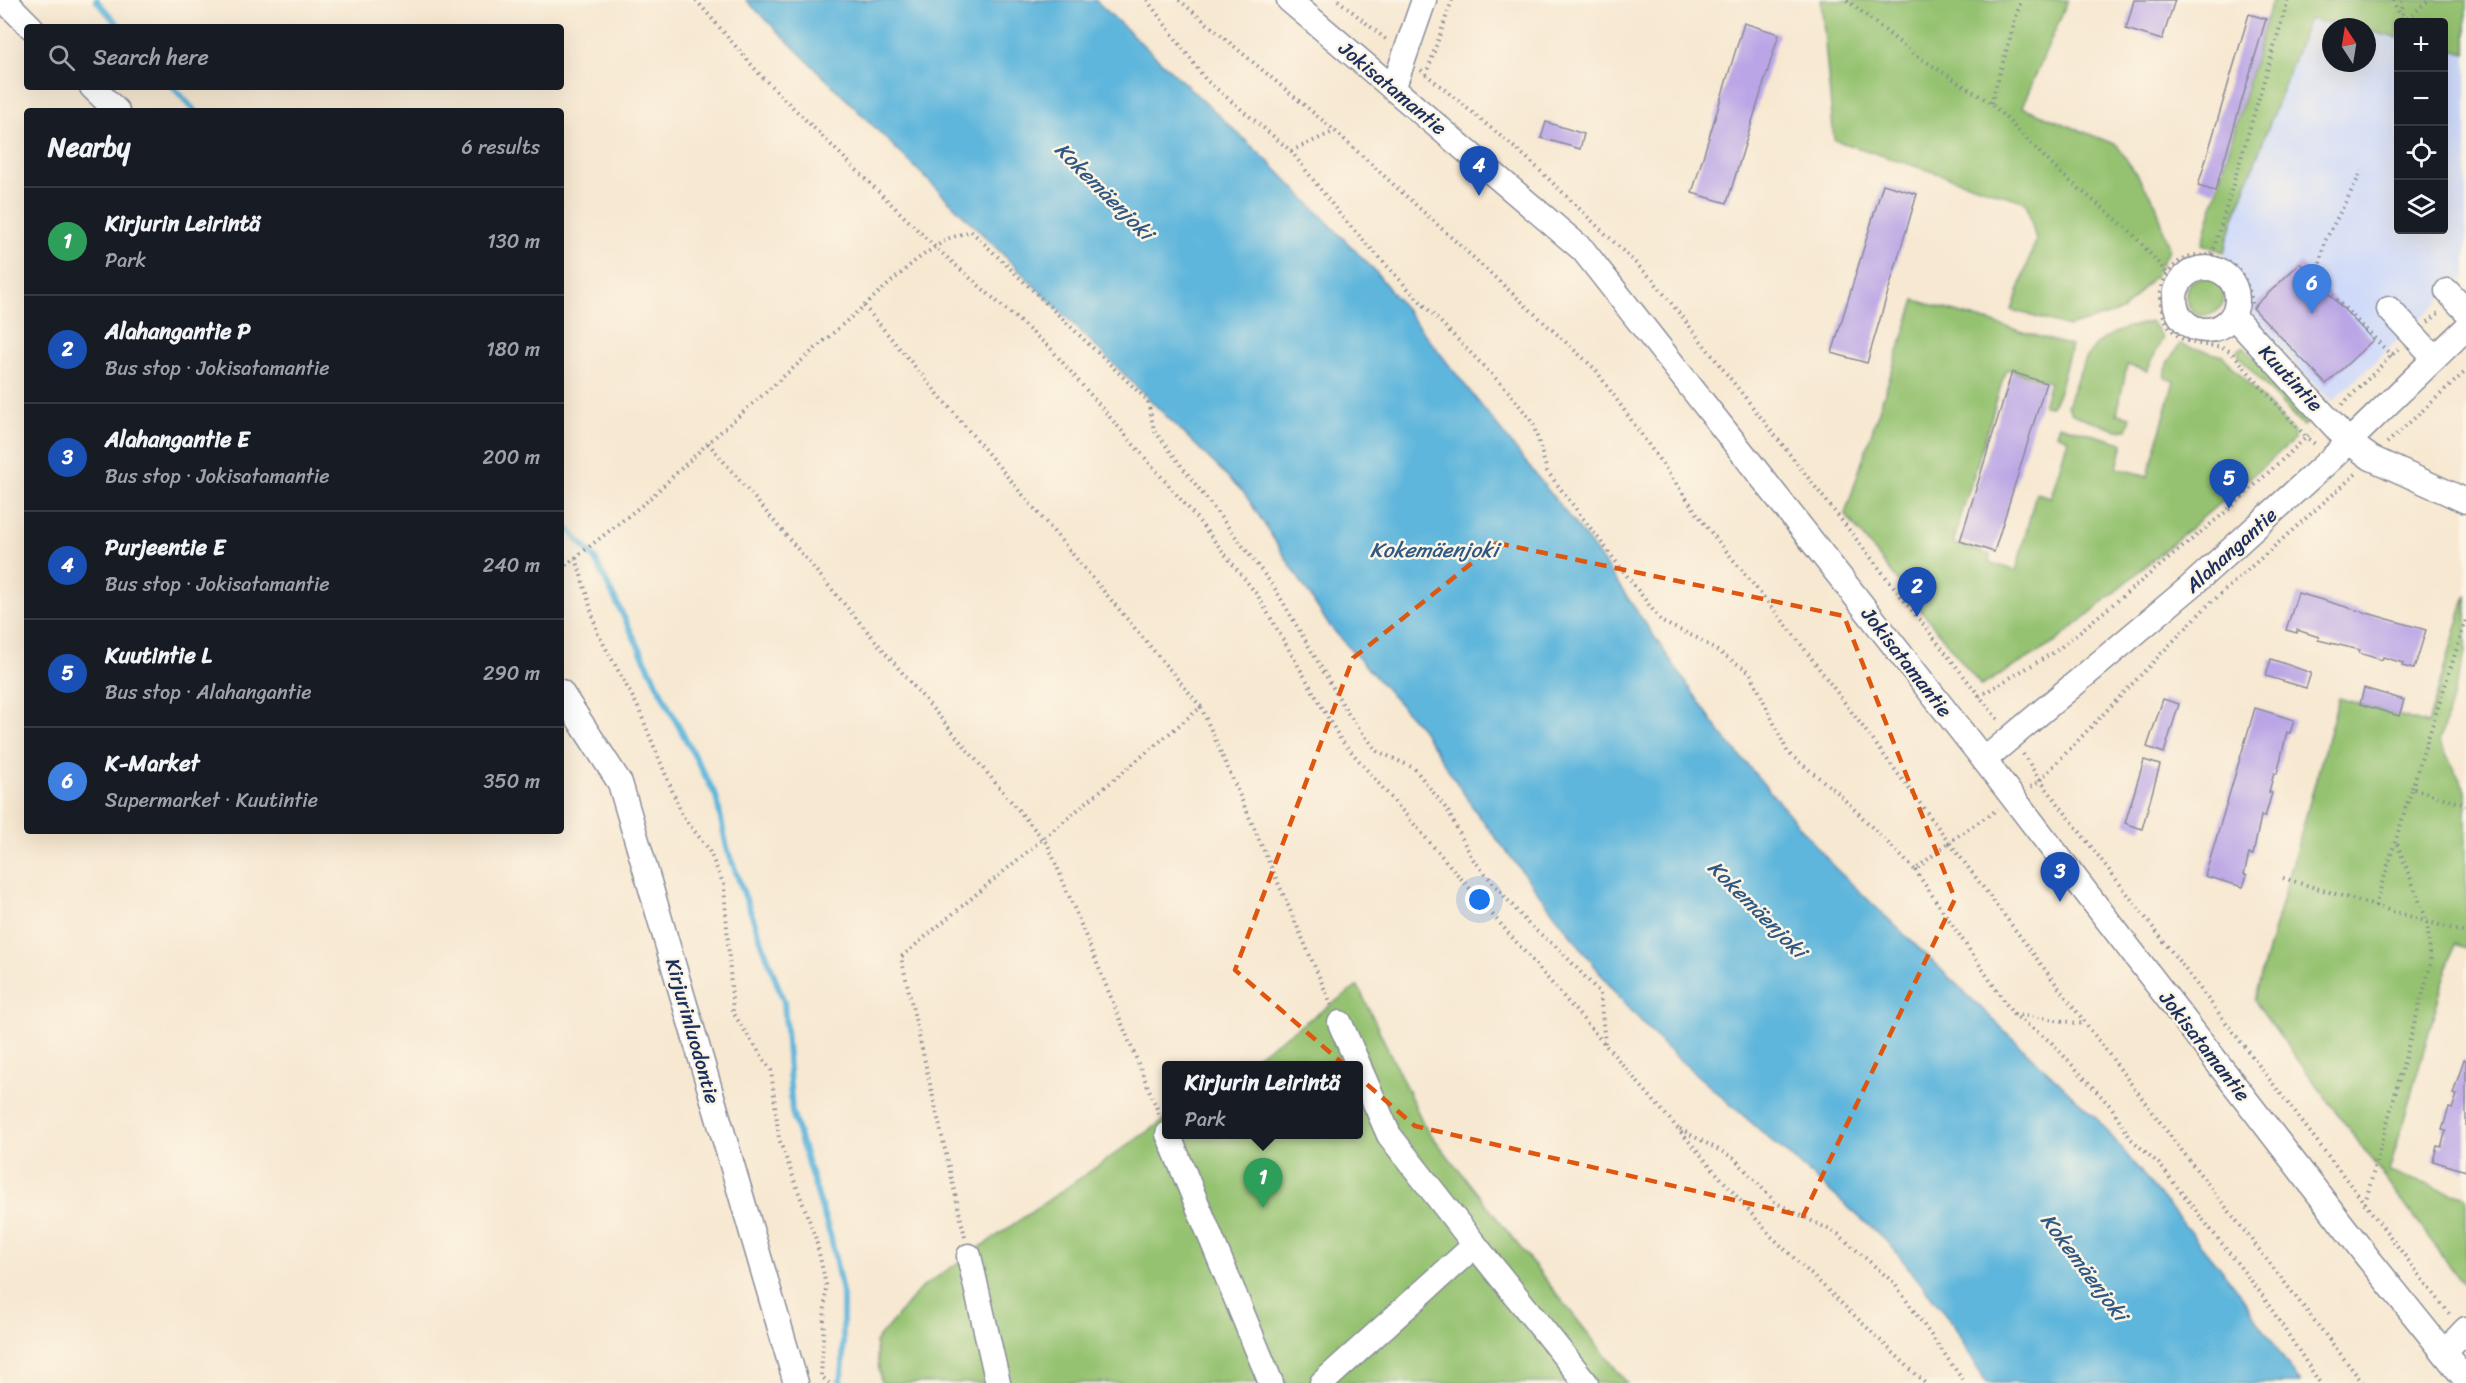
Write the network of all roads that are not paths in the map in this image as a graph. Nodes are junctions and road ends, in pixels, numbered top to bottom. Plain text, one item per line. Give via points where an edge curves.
1 (4, 0) edge
2 (1289, 0) edge
3 (1424, 0) edge
4 (28, 24) edge
5 (1393, 89) junction
6 (95, 90) edge
7 (114, 108) edge
8 (2389, 309) dead end
9 (2233, 316) dead end
10 (2466, 327) edge
11 (2434, 358) junction
12 (2349, 442) junction
13 (2466, 501) edge
14 (564, 697) edge
15 (1984, 760) junction
16 (1340, 1023) road end
17 (1357, 1061) edge
18 (1363, 1075) edge
19 (1170, 1139) edge
20 (1475, 1245) junction
21 (969, 1256) road end
22 (2465, 1330) edge
23 (2444, 1352) junction
24 (2466, 1380) edge
25 (796, 1383) edge
26 (998, 1383) edge
27 (1271, 1383) edge
28 (1322, 1383) edge
29 (1586, 1383) edge

1 - 4 street
2 - 5 street, Jokisatamantie
3 - 5 street
5 - 15 street, Jokisatamantie via 1583,249
6 - 7 street
8 - 11 street
9 - 12 street, Kuutintie
10 - 11 street, Alahangantie
11 - 12 street, Alahangantie
12 - 13 street, Kuutintie via 2371,458
12 - 15 street, Alahangantie via 2190,587
14 - 25 street, Kirjurinluodontie via 620,783
15 - 23 street, Jokisatamantie
16 - 17 street
18 - 20 street via 1389,1134
19 - 27 street
20 - 28 street
20 - 29 street
21 - 26 street
22 - 23 street
23 - 24 street, Jokisatamantie

